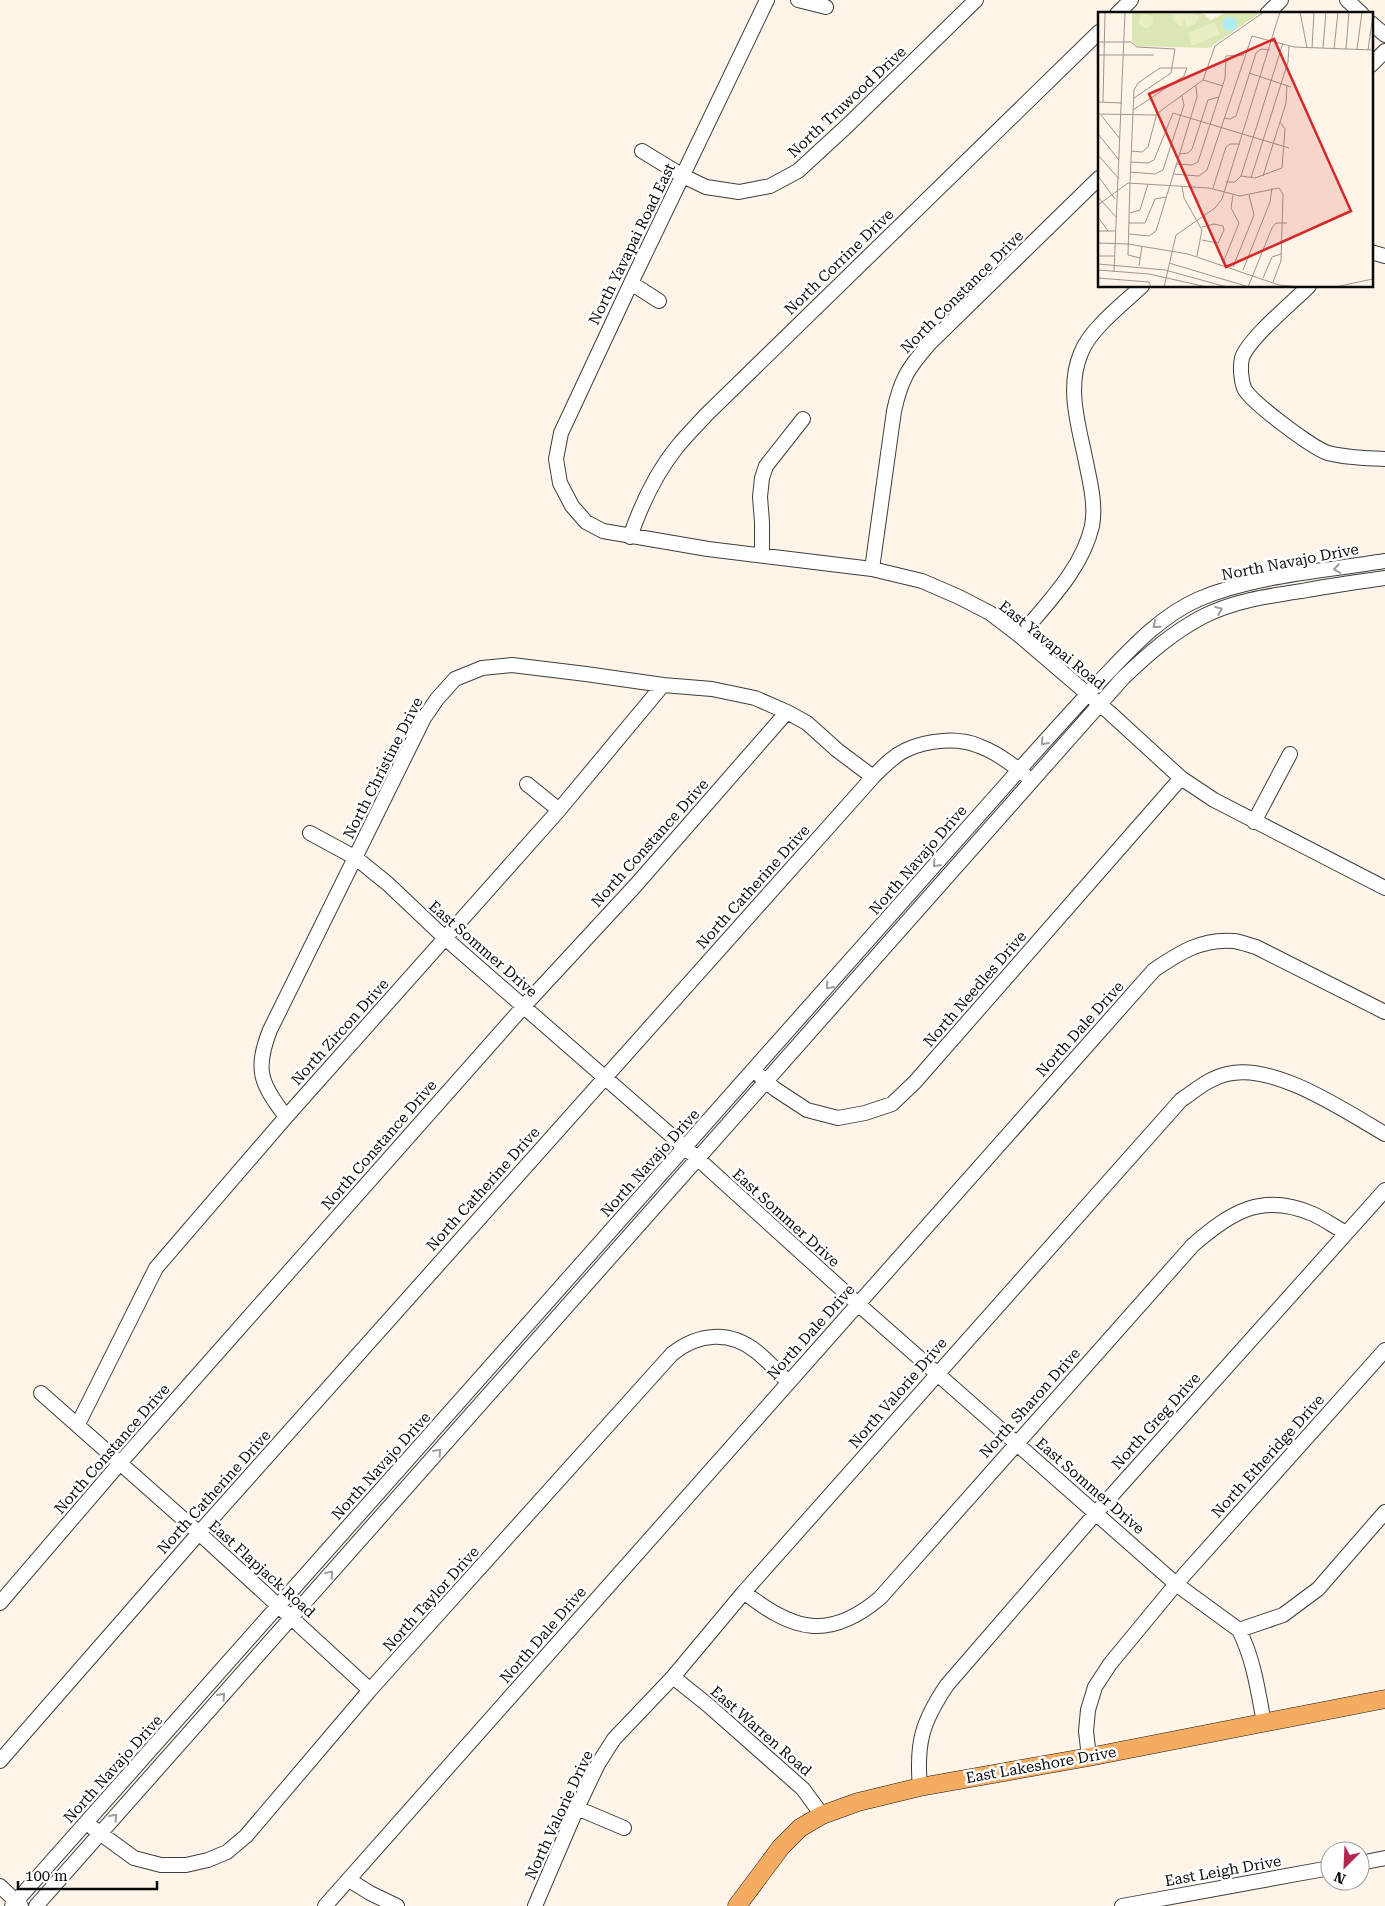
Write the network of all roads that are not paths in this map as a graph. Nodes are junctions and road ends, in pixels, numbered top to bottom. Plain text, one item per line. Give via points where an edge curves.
1 (767, 0) edge
2 (798, 0) edge
3 (976, 0) edge
4 (1131, 0) edge
5 (1281, 0) edge
6 (1347, 0) edge
7 (826, 7) dead end
8 (1119, 12) edge
9 (1268, 12) edge
10 (1360, 12) edge
11 (1372, 24) edge
12 (1098, 33) edge
13 (1385, 35) edge
14 (1385, 52) edge
15 (1372, 64) edge
16 (642, 152) dead end
17 (683, 176) junction
18 (1098, 179) edge
19 (1372, 252) edge
20 (1385, 256) edge
21 (631, 283) junction
22 (1140, 288) edge
23 (1307, 288) edge
24 (659, 301) dead end
25 (803, 419) dead end
26 (1385, 459) edge
27 (572, 506) joint
28 (630, 537) junction
29 (762, 555) junction
30 (1385, 561) edge
31 (872, 569) junction
32 (1385, 578) edge
33 (1272, 579) junction
34 (1274, 595) junction
35 (1020, 636) junction
36 (663, 685) junction
37 (1088, 694) junction
38 (1099, 704) junction
39 (788, 712) junction
40 (1290, 754) dead end
41 (1019, 770) junction
42 (873, 777) junction
43 (1181, 778) junction
44 (1031, 781) junction
45 (527, 784) dead end
46 (559, 810) junction
47 (1254, 822) junction
48 (310, 833) dead end
49 (356, 858) junction
50 (1385, 888) edge
51 (445, 938) junction
52 (524, 1006) junction
53 (1385, 1012) edge
54 (754, 1071) junction
55 (604, 1078) junction
56 (766, 1082) junction
57 (286, 1117) junction
58 (1385, 1134) edge
59 (686, 1148) junction
60 (697, 1158) junction
61 (1385, 1190) edge
62 (1346, 1233) junction
63 (858, 1304) junction
64 (1385, 1350) edge
65 (937, 1374) junction
66 (788, 1382) junction
67 (41, 1393) dead end
68 (78, 1424) junction
69 (1016, 1443) junction
70 (120, 1464) junction
71 (1385, 1512) edge
72 (1096, 1513) junction
73 (199, 1533) junction
74 (1176, 1584) junction
75 (744, 1592) junction
76 (0, 1603) edge
77 (278, 1606) junction
78 (291, 1618) junction
79 (1238, 1630) junction
80 (672, 1677) junction
81 (370, 1690) junction
82 (1385, 1699) edge
83 (1264, 1723) junction
84 (1089, 1757) junction
85 (0, 1761) edge
86 (920, 1787) junction
87 (577, 1808) junction
88 (822, 1814) junction
89 (88, 1823) junction
90 (624, 1828) dead end
91 (100, 1833) junction
92 (1385, 1858) edge
93 (1370, 1861) edge
94 (1320, 1870) edge
95 (348, 1880) junction
96 (0, 1886) edge
97 (17, 1904) edge
98 (36, 1906) edge
99 (325, 1906) edge
100 (398, 1906) edge
101 (535, 1906) edge
102 (737, 1906) edge
103 (1122, 1906) edge

1 - 17 street, North Yavapai Road East
2 - 7 street
3 - 17 street, North Truwood Drive via 798,171 770,186 739,192 706,187
4 - 8 street
5 - 9 street
6 - 10 street
11 - 13 street
12 - 28 street, North Corrine Drive via 676,447 658,474
14 - 15 street
16 - 17 street, North Truwood Drive
17 - 21 street, North Yavapai Road East
18 - 31 street, North Constance Drive via 911,365 899,389 894,411
19 - 20 street
21 - 24 street
21 - 27 street, North Yavapai Road East via 561,433 556,459 558,475
22 - 35 street via 1094,333 1081,353 1074,380 1075,409 1090,482 1092,524 1085,549 1070,574
23 - 26 street via 1248,345 1242,360 1245,390 1312,445 1326,452
25 - 29 street via 766,466 762,478
27 - 28 street, East Yavapai Road via 586,522 603,531
28 - 29 street, East Yavapai Road
29 - 31 street, East Yavapai Road
30 -> 33 street, North Navajo Drive
31 - 35 street, East Yavapai Road via 922,581 959,597 990,613
32 - 34 street, North Navajo Drive
33 - 34 street
33 -> 37 street, North Navajo Drive via 1224,590 1165,618 1137,641
38 -> 34 street, North Navajo Drive via 1150,651 1176,632 1230,606
35 - 37 street, East Yavapai Road
36 - 39 street, North Christine Drive via 712,689 755,698
36 - 46 street, North Zircon Drive
36 - 49 street, North Christine Drive via 512,665 482,668 455,679 424,718
37 - 38 street, East Yavapai Road
37 -> 41 street, North Navajo Drive
38 - 43 street, East Yavapai Road
38 - 44 street, North Navajo Drive
39 - 42 street, North Christine Drive via 807,723
39 - 52 street, North Constance Drive
40 - 47 street
41 - 42 street, North Catherine Drive via 979,745 955,741 930,743 906,750
41 - 44 street, North Catherine Drive
41 -> 54 street, North Navajo Drive
42 - 55 street, North Catherine Drive
43 - 47 street, East Yavapai Road
43 - 56 street, North Needles Drive via 915,1082 892,1104 865,1114 838,1118 807,1110
44 - 56 street, North Navajo Drive
45 - 46 street
46 - 51 street, North Zircon Drive
47 - 50 street, East Yavapai Road
48 - 49 street, East Sommer Drive
49 - 51 street, East Sommer Drive
49 - 57 street, North Christine Drive via 262,1050 261,1071 268,1092
51 - 52 street, East Sommer Drive
51 - 57 street, North Zircon Drive
52 - 55 street, East Sommer Drive
52 - 70 street, North Constance Drive
53 - 63 street, North Dale Drive via 1256,947 1233,941 1202,944 1180,952 1154,970
54 - 56 street, North Needles Drive
54 - 59 street, North Navajo Drive
55 - 59 street, East Sommer Drive
55 - 73 street, North Catherine Drive
56 - 60 street, North Navajo Drive
57 - 68 street, North Zircon Drive via 156,1268
58 - 65 street, North Valorie Drive via 1310,1092 1281,1080 1252,1072 1228,1074 1206,1082 1181,1100
59 - 60 street, East Sommer Drive
59 - 77 street, North Navajo Drive
60 - 63 street, East Sommer Drive
78 -> 60 street, North Navajo Drive
61 - 62 street, North Greg Drive
62 - 69 street, North Sharon Drive via 1306,1211 1264,1204 1236,1213 1213,1227 1193,1244
62 - 72 street, North Greg Drive
63 - 65 street, East Sommer Drive
63 - 66 street, North Dale Drive
64 - 74 street, North Etheridge Drive
65 - 69 street, East Sommer Drive
65 - 75 street, North Valorie Drive
66 - 81 street, North Taylor Drive via 756,1351 735,1340 712,1336 686,1343 672,1354
66 - 95 street, North Dale Drive
67 - 68 street, East Flapjack Road
68 - 70 street, East Flapjack Road
69 - 72 street, East Sommer Drive
69 - 75 street, North Sharon Drive via 880,1598 862,1612 841,1623 815,1627 786,1620
70 - 73 street, East Flapjack Road
70 - 76 street, North Constance Drive
71 - 79 street via 1318,1589 1283,1615
72 - 74 street, East Sommer Drive
72 - 86 street, North Greg Drive via 947,1685 933,1706 920,1742
73 - 77 street, East Flapjack Road
73 - 85 street, North Catherine Drive
74 - 79 street, East Sommer Drive
74 - 84 street, North Etheridge Drive via 1095,1687 1086,1731
75 - 80 street, North Valorie Drive
77 - 78 street, East Flapjack Road
77 - 89 street, North Navajo Drive
78 - 81 street, East Flapjack Road
91 -> 78 street, North Navajo Drive
79 - 83 street, East Sommer Drive via 1253,1666
80 - 87 street, North Valorie Drive via 614,1739
80 - 88 street, East Warren Road via 803,1789
81 - 91 street, North Taylor Drive via 246,1836 227,1852 186,1865 161,1865 134,1858
82 - 83 main road, East Lakeshore Drive
83 - 84 main road, East Lakeshore Drive
84 - 86 main road, East Lakeshore Drive
86 - 88 main road, East Lakeshore Drive
87 - 90 street
87 - 101 street, North Valorie Drive
88 - 102 main road, East Lakeshore Drive via 800,1828 781,1847
89 - 91 street, North Taylor Drive
89 - 97 street, North Navajo Drive
91 - 98 street, North Navajo Drive
92 - 93 street
94 - 103 street, East Leigh Drive
95 - 99 street, North Dale Drive
95 - 100 street
96 - 97 street

